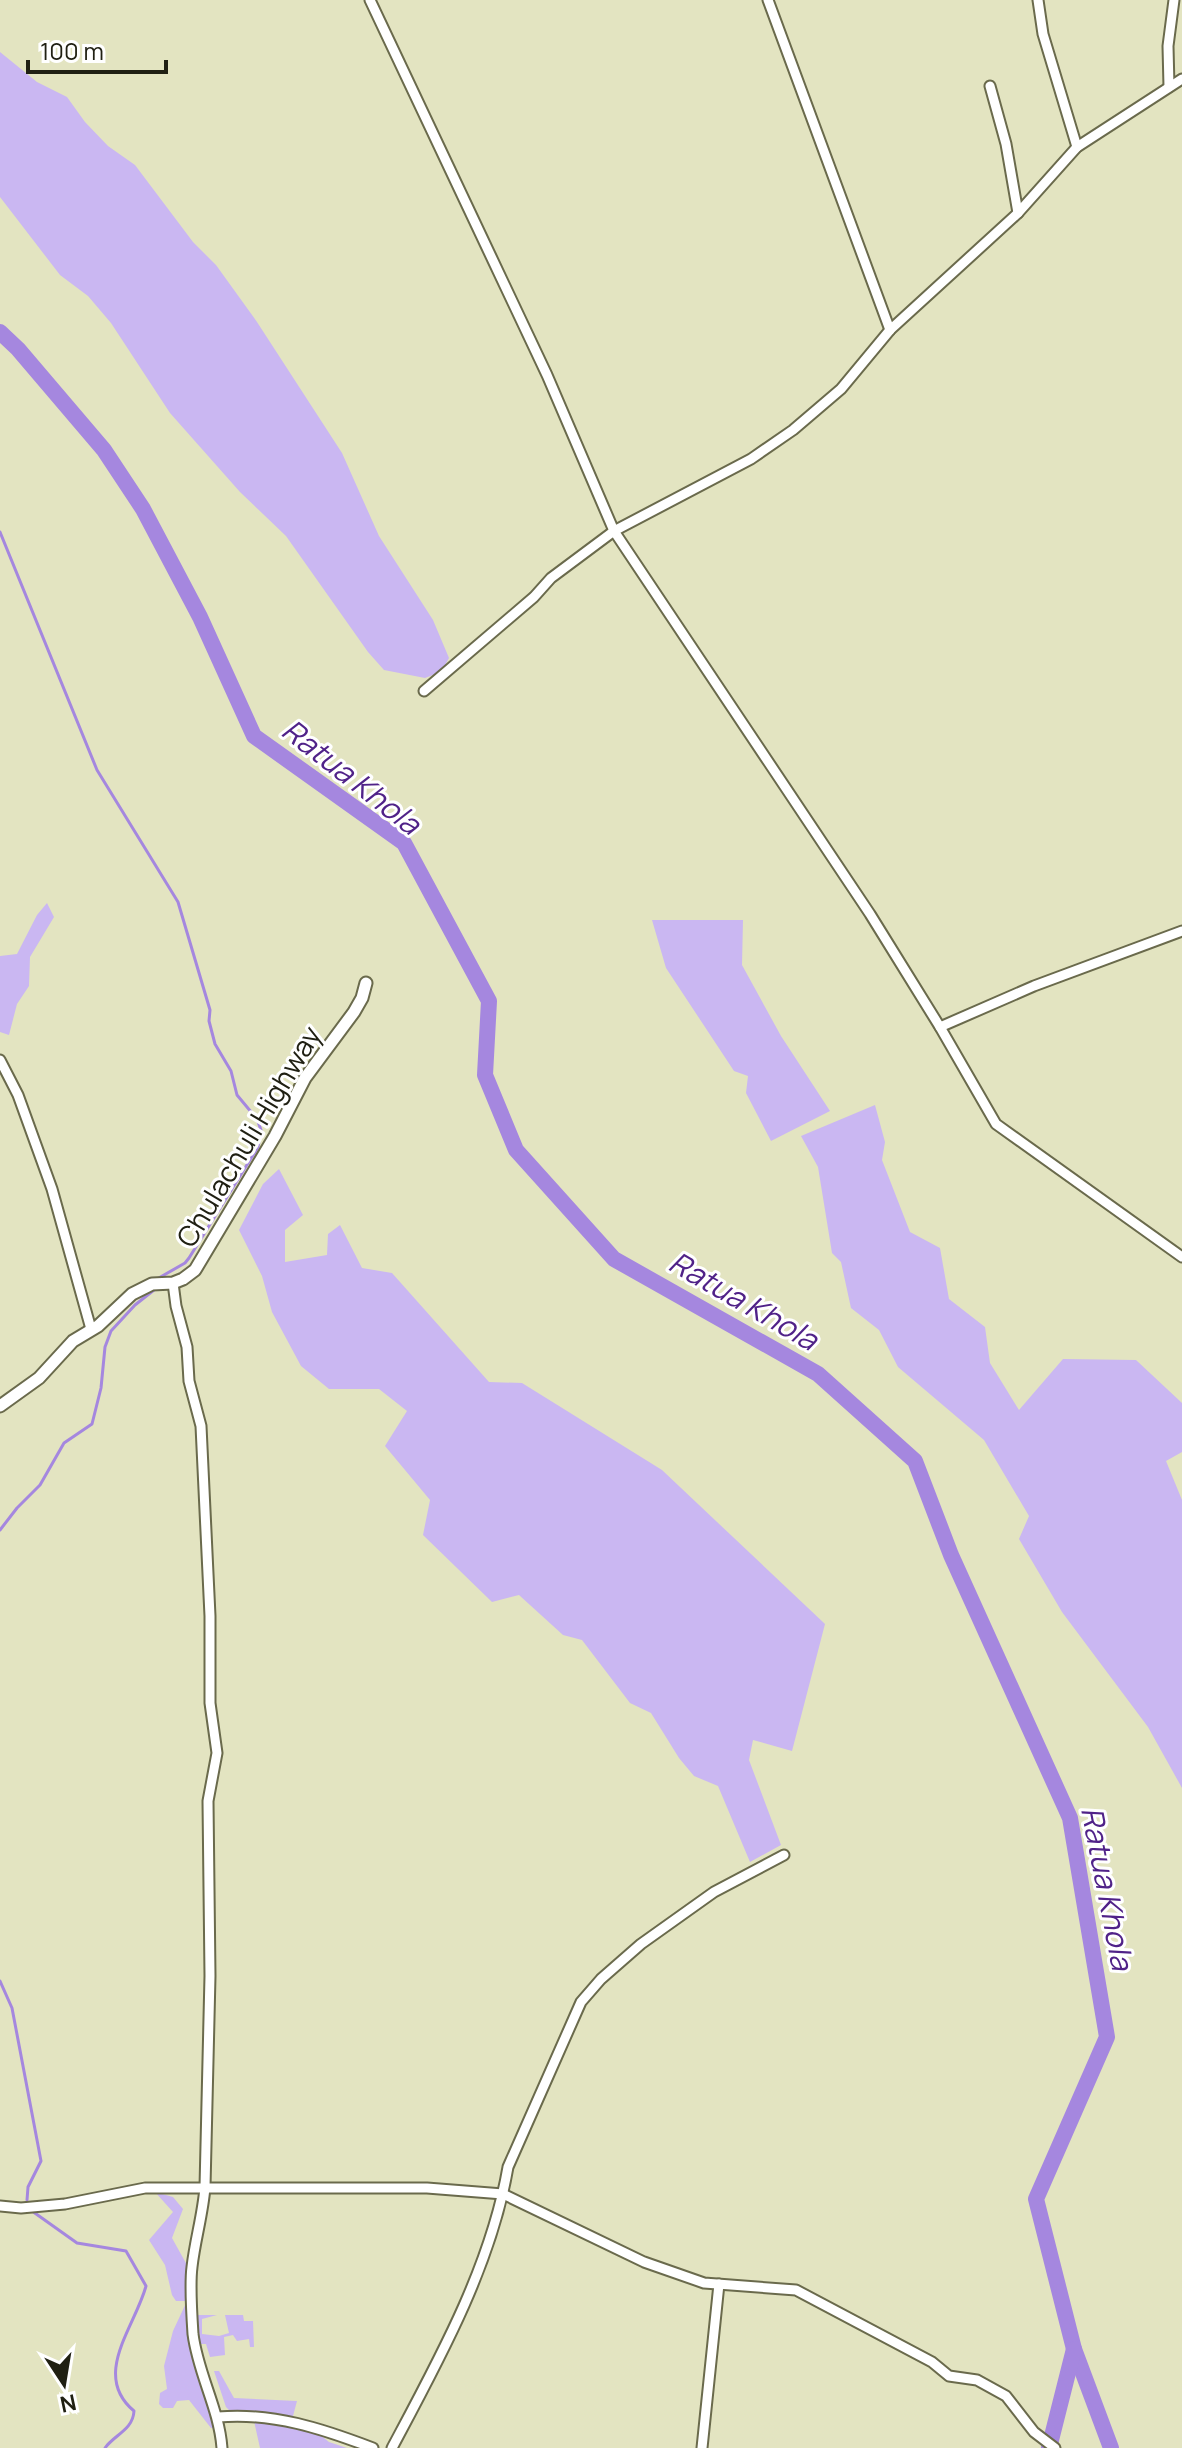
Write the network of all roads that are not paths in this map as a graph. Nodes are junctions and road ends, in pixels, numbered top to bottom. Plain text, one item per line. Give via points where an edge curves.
1 (370, 0) edge
2 (768, 0) edge
3 (1038, 0) edge
4 (1174, 0) edge
5 (1182, 79) edge
6 (990, 86) dead end
7 (1169, 87) junction
8 (1077, 147) junction
9 (1018, 213) junction
10 (890, 330) junction
11 (614, 531) junction
12 (424, 691) dead end
13 (1182, 931) edge
14 (366, 983) dead end
15 (940, 1027) junction
16 (0, 1060) edge
17 (1182, 1257) edge
18 (173, 1283) junction
19 (91, 1329) junction
20 (0, 1406) edge
21 (784, 1855) dead end
22 (205, 2187) junction
23 (503, 2194) junction
24 (0, 2206) edge
25 (719, 2284) junction
26 (218, 2417) junction
27 (222, 2448) edge
28 (373, 2448) edge
29 (392, 2448) edge
30 (702, 2448) edge
31 (1055, 2448) edge

1 - 11 street via 547,375
2 - 10 street
3 - 8 street
4 - 7 street
5 - 7 street
6 - 9 street
7 - 8 street
8 - 9 street
9 - 10 street
10 - 11 street via 841,389 793,430 751,459
11 - 12 street via 551,578
11 - 15 street
13 - 15 street
14 - 18 street, Chulachuli Highway via 354,1012 305,1078 208,1250 195,1270
15 - 17 street via 996,1124
16 - 19 street via 48,1176
18 - 19 street, Chulachuli Highway via 143,1287
18 - 22 street via 201,1426 210,1703 217,1753 208,1801
19 - 20 street, Chulachuli Highway
21 - 23 street via 714,1892 641,1944 581,2002 508,2167
22 - 23 street via 427,2188
22 - 24 street via 145,2188 65,2204
22 - 26 street via 191,2270 193,2331
23 - 25 street via 644,2262
23 - 29 street via 470,2290
25 - 30 street
25 - 31 street via 796,2290 949,2376 977,2380 1006,2396 1034,2432
26 - 27 street
26 - 28 street via 294,2422

